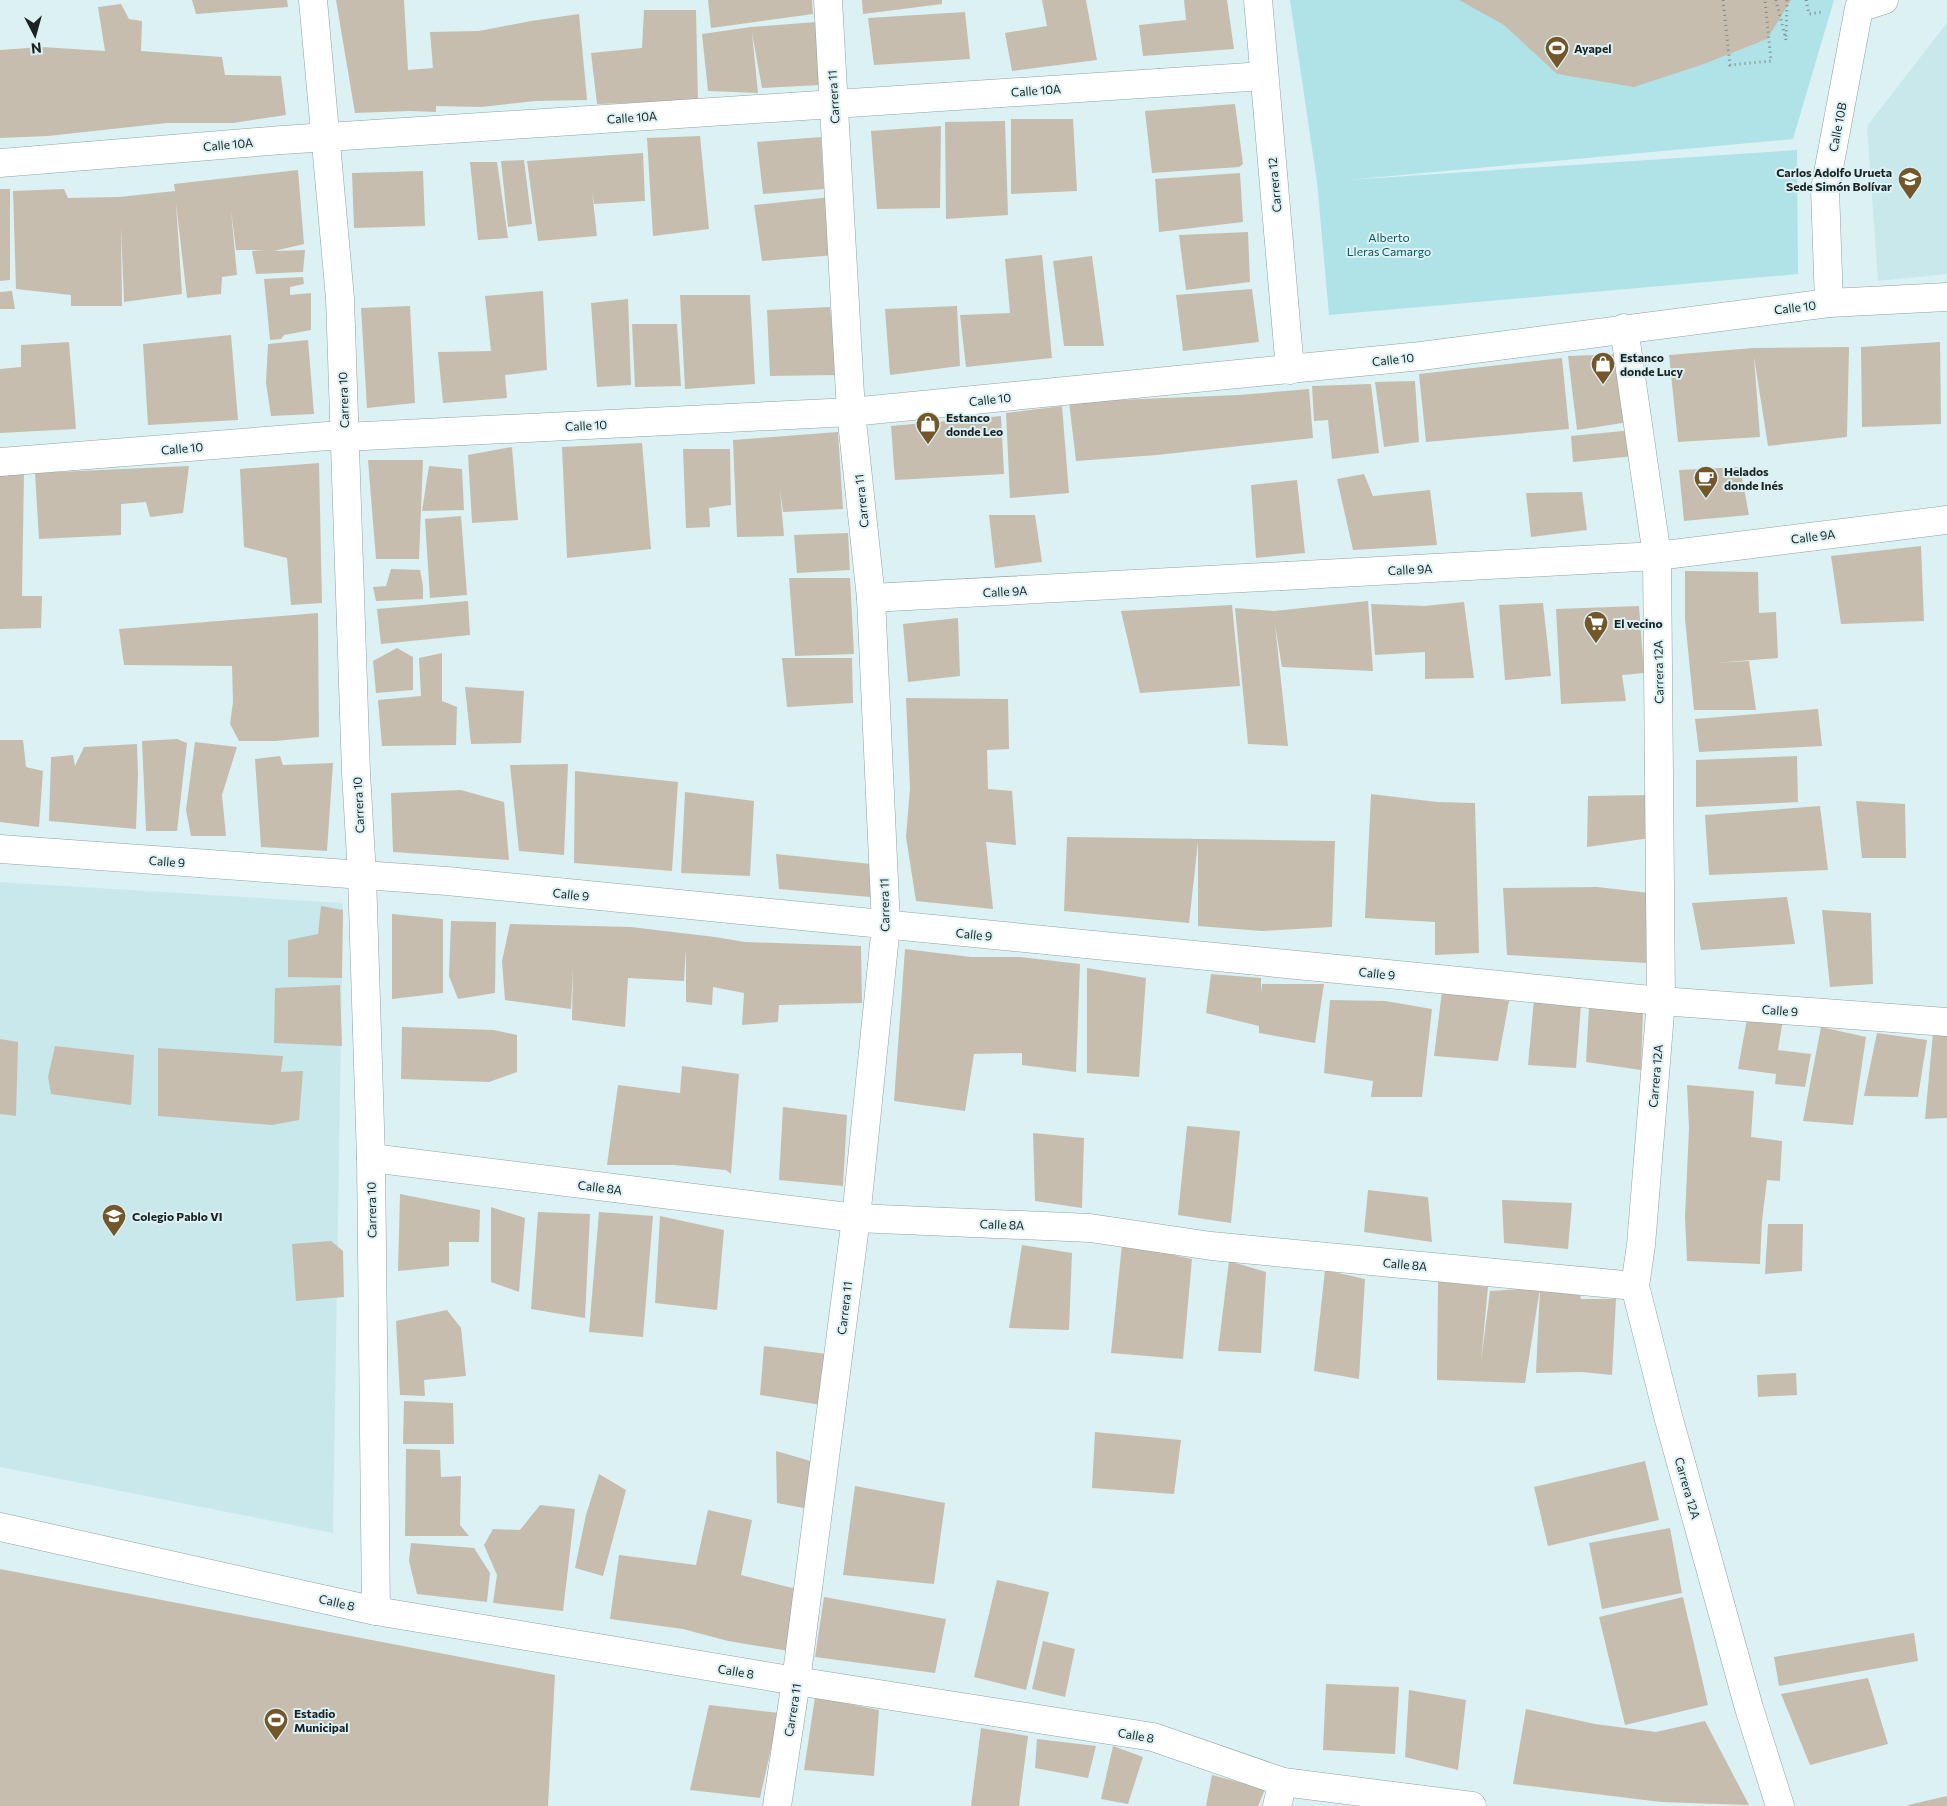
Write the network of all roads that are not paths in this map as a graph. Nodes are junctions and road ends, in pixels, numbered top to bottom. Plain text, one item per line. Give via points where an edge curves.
1 (313, 0) edge
2 (828, 0) edge
3 (1258, 0) edge
4 (1868, 3) edge
5 (1264, 76) junction
6 (834, 103) junction
7 (326, 137) junction
8 (0, 163) edge
9 (1947, 297) edge
10 (1830, 303) junction
11 (1624, 328) junction
12 (1290, 370) junction
13 (852, 412) junction
14 (344, 437) junction
15 (0, 462) edge
16 (1947, 520) edge
17 (1657, 556) junction
18 (871, 598) junction
19 (0, 850) edge
20 (362, 875) junction
21 (886, 925) junction
22 (1661, 1001) junction
23 (1947, 1022) edge
24 (371, 1158) junction
25 (856, 1218) junction
26 (1635, 1286) junction
27 (0, 1527) edge
28 (376, 1611) junction
29 (796, 1681) junction
30 (1280, 1794) edge
31 (776, 1806) edge
32 (1472, 1806) edge
33 (1780, 1806) edge

1 - 7 street, Carrera 10
2 - 6 street, Carrera 11
3 - 5 street, Carrera 12
4 - 10 street, Calle 10B via 1825,189
5 - 6 street, Calle 10A
5 - 12 street, Carrera 12
6 - 7 street, Calle 10A
6 - 13 street, Carrera 11
7 - 8 street, Calle 10A
7 - 14 street, Carrera 10 via 340,298
9 - 10 street, Calle 10
10 - 11 street, Calle 10
11 - 12 street, Calle 10
11 - 17 street, Carrera 12A
12 - 13 street, Calle 10
13 - 14 street, Calle 10
13 - 18 street, Carrera 11
14 - 15 street, Calle 10
14 - 20 street, Carrera 10
16 - 17 street, Calle 9A
17 - 18 street, Calle 9A
17 - 22 street, Carrera 12A
18 - 21 street, Carrera 11
19 - 20 street, Calle 9
20 - 21 street, Calle 9
20 - 24 street, Carrera 10
21 - 22 street, Calle 9
21 - 25 street, Carrera 11
22 - 23 street, Calle 9
22 - 26 street, Carrera 12A
24 - 25 street, Calle 8A
24 - 28 street, Carrera 10
25 - 26 street, Calle 8A via 1090,1228 1211,1246
25 - 29 street, Carrera 11
26 - 33 street, Carrera 12A via 1668,1416
27 - 28 street, Calle 8
28 - 29 street, Calle 8
29 - 30 street, Calle 8 via 1152,1737
29 - 31 street, Carrera 11
30 - 32 street, Calle 8

